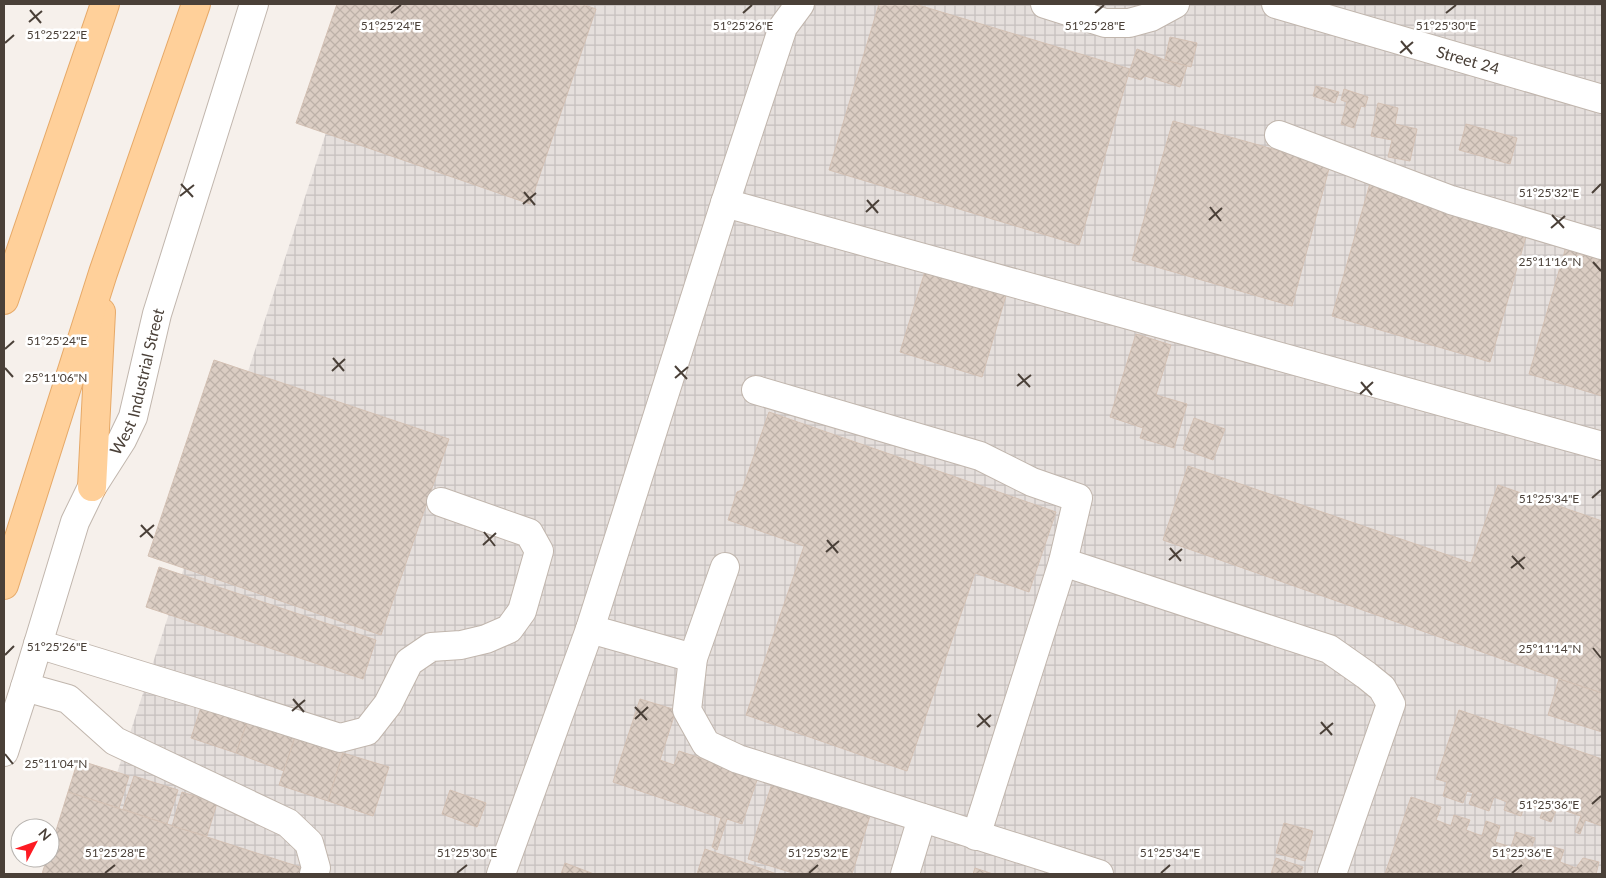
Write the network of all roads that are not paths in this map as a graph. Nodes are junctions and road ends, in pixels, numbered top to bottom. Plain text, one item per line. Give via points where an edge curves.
1 (105, 4) edge
2 (196, 4) edge
3 (254, 4) edge
4 (800, 4) edge
5 (1045, 4) edge
6 (1175, 4) edge
7 (1276, 4) edge
8 (782, 15) edge
9 (1602, 99) edge
10 (1279, 135) dead end
11 (725, 203) junction
12 (1602, 246) edge
13 (103, 273) junction
14 (4, 300) edge
15 (756, 390) dead end
16 (1602, 446) edge
17 (92, 487) junction
18 (441, 502) dead end
19 (1063, 562) junction
20 (725, 567) dead end
21 (4, 584) edge
22 (590, 628) junction
23 (38, 644) junction
24 (693, 658) junction
25 (25, 687) junction
26 (4, 752) edge
27 (922, 818) junction
28 (976, 836) junction
29 (314, 874) edge
30 (501, 874) edge
31 (905, 874) edge
32 (1099, 874) edge
33 (1332, 874) edge

1 - 14 main road
2 - 13 main road
3 - 17 street, West Industrial Street via 157,314 133,417
4 - 8 street
5 - 6 street via 1105,23 1151,17
7 - 9 street, Street 24
8 - 11 street
10 - 12 street via 1451,200
11 - 16 street
11 - 22 street
13 - 17 main road
13 - 21 main road
15 - 19 street via 980,456 1032,482 1078,498
17 - 23 street, West Industrial Street via 75,522
18 - 23 street via 529,533 539,551 522,611 509,628 486,639 431,647 409,662 388,704 367,731 340,738
19 - 28 street
19 - 33 street via 1329,649 1382,688 1391,704
20 - 24 street
22 - 24 street
22 - 30 street
23 - 25 street, West Industrial Street
24 - 27 street via 687,710 706,744 738,759
25 - 26 street, West Industrial Street
25 - 29 street via 68,699 115,741 288,823 309,843 316,868
27 - 28 street
27 - 31 street
28 - 32 street

